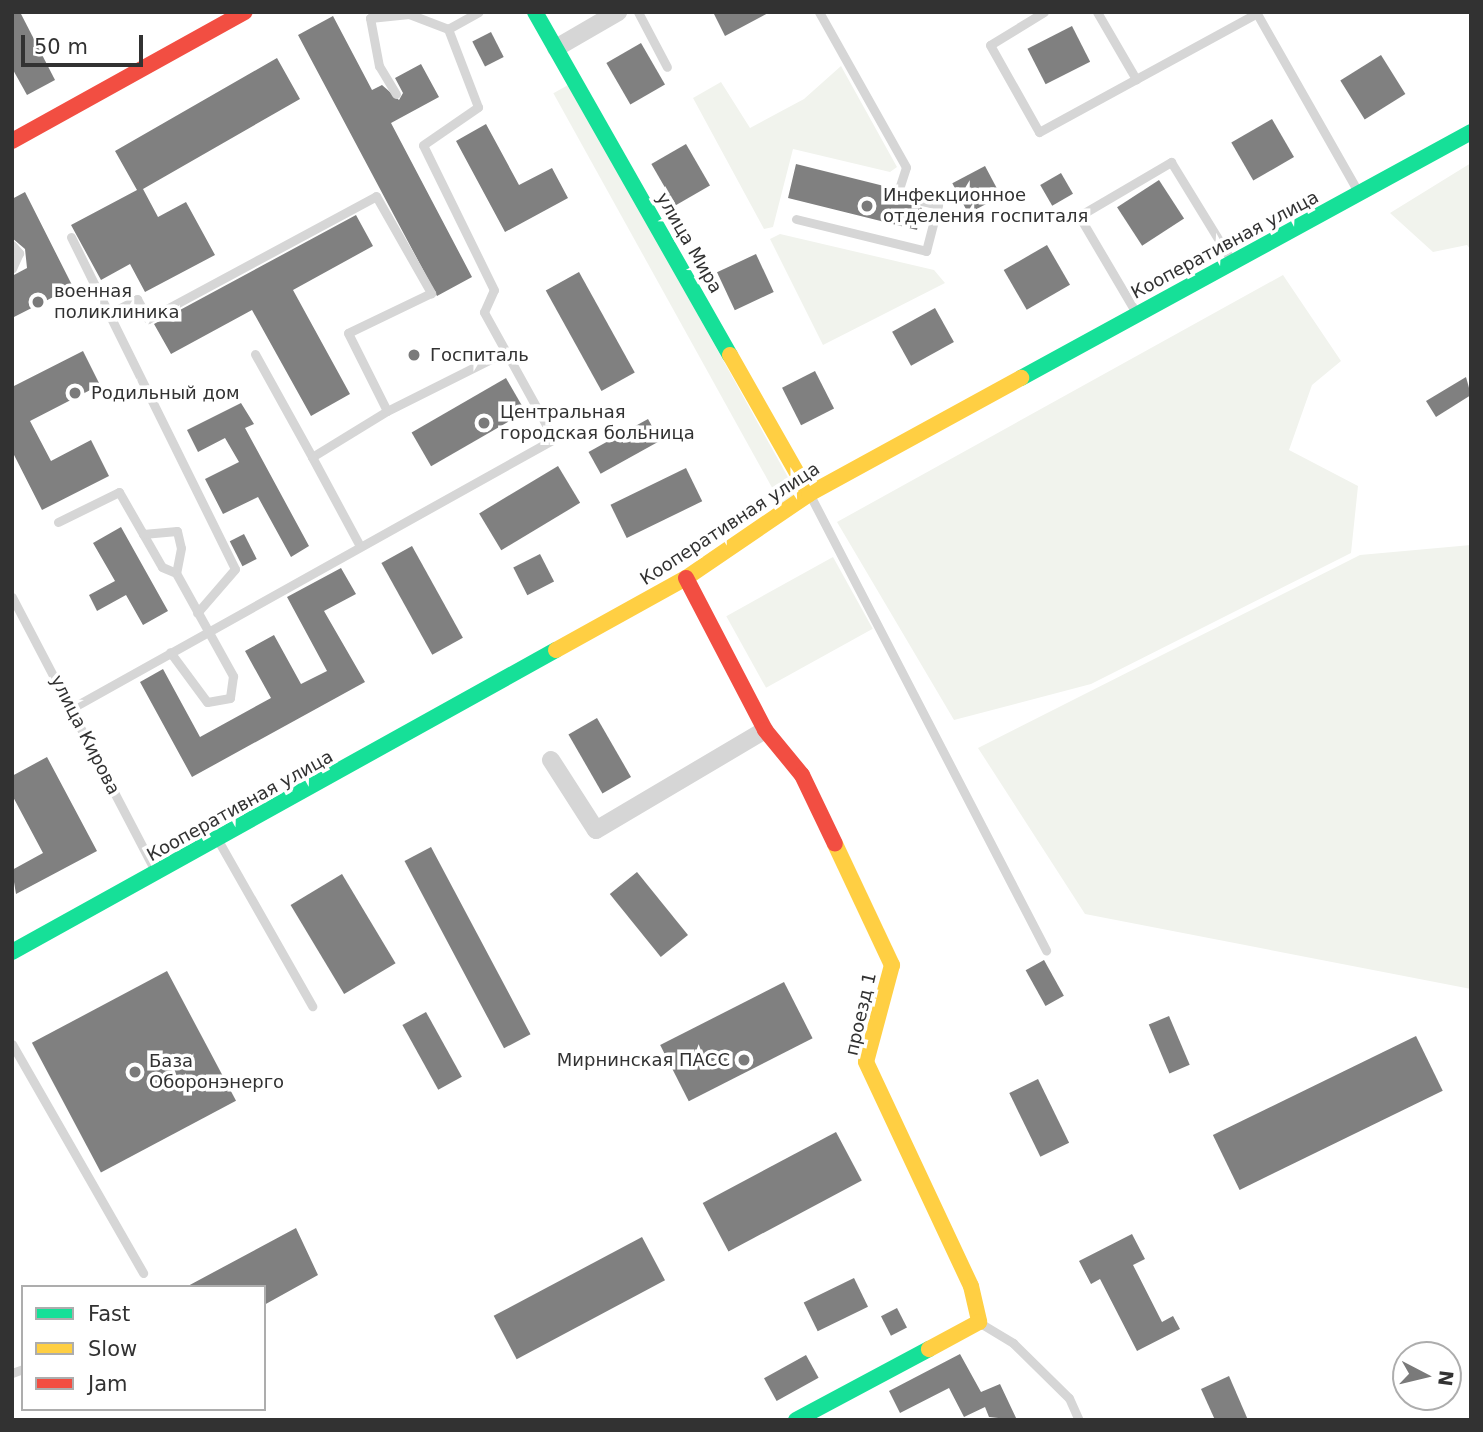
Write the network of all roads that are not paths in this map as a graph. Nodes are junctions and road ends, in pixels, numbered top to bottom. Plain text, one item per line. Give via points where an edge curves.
1 (245, 12) edge
2 (479, 12) edge
3 (535, 12) edge
4 (618, 12) edge
5 (638, 12) edge
6 (819, 12) edge
7 (1044, 12) edge
8 (1097, 12) edge
9 (1257, 12) edge
10 (448, 29) junction
11 (556, 48) junction
12 (667, 67) dead end
13 (1136, 79) junction
14 (396, 94) dead end
15 (1471, 132) edge
16 (12, 141) edge
17 (1360, 194) junction
18 (796, 219) dead end
19 (71, 237) dead end
20 (12, 245) edge
21 (1231, 262) junction
22 (12, 270) edge
23 (108, 314) junction
24 (1137, 314) junction
25 (505, 352) junction
26 (255, 354) dead end
27 (387, 411) junction
28 (312, 457) junction
29 (809, 494) junction
30 (58, 522) dead end
31 (143, 534) junction
32 (360, 546) junction
33 (176, 573) junction
34 (686, 578) junction
35 (12, 597) edge
36 (197, 613) junction
37 (207, 630) junction
38 (170, 652) junction
39 (72, 708) junction
40 (765, 730) junction
41 (551, 760) dead end
42 (218, 840) junction
43 (156, 874) junction
44 (1046, 950) dead end
45 (12, 952) edge
46 (312, 1006) dead end
47 (12, 1044) edge
48 (143, 1273) dead end
49 (979, 1322) junction
50 (796, 1420) edge
51 (1079, 1420) edge

1 - 16 street
2 - 10 lane
3 - 11 street, улица Мира
4 - 11 street
5 - 12 lane
6 - 18 lane via 906,167 897,195 938,205 926,251
7 - 13 lane via 990,45 1039,132
8 - 13 lane
9 - 13 lane
9 - 17 lane
10 - 14 lane via 409,14 370,18 379,66
10 - 25 lane via 478,107 423,145 494,290 484,312
11 - 29 street, улица Мира
15 - 17 street, Кооперативная улица
17 - 21 street, Кооперативная улица
19 - 23 lane
20 - 22 lane via 19,253
21 - 24 street, Кооперативная улица
21 - 24 lane via 1171,162 1079,216
23 - 27 lane via 136,299 148,319 376,196 431,293 348,333
23 - 36 lane via 235,569
24 - 29 street, Кооперативная улица
25 - 27 lane
25 - 32 lane via 554,439
26 - 28 lane
27 - 28 lane
28 - 32 lane
29 - 34 street, Кооперативная улица
29 - 44 lane
30 - 31 lane via 119,492
31 - 33 lane via 162,567
31 - 33 lane via 177,531 181,548
32 - 37 lane
33 - 36 lane
34 - 40 street, проезд 1
34 - 42 street, Кооперативная улица
35 - 39 lane, улица Кирова
36 - 37 lane
37 - 38 lane
37 - 38 lane via 233,676 230,698 207,702
38 - 39 lane
39 - 43 lane, улица Кирова
40 - 41 street via 596,830
40 - 49 street, проезд 1 via 802,775 892,965 866,1062 971,1286
42 - 43 street, Кооперативная улица
42 - 46 lane
43 - 45 street, Кооперативная улица
47 - 48 lane
49 - 50 street
49 - 51 lane via 1013,1343 1069,1398

